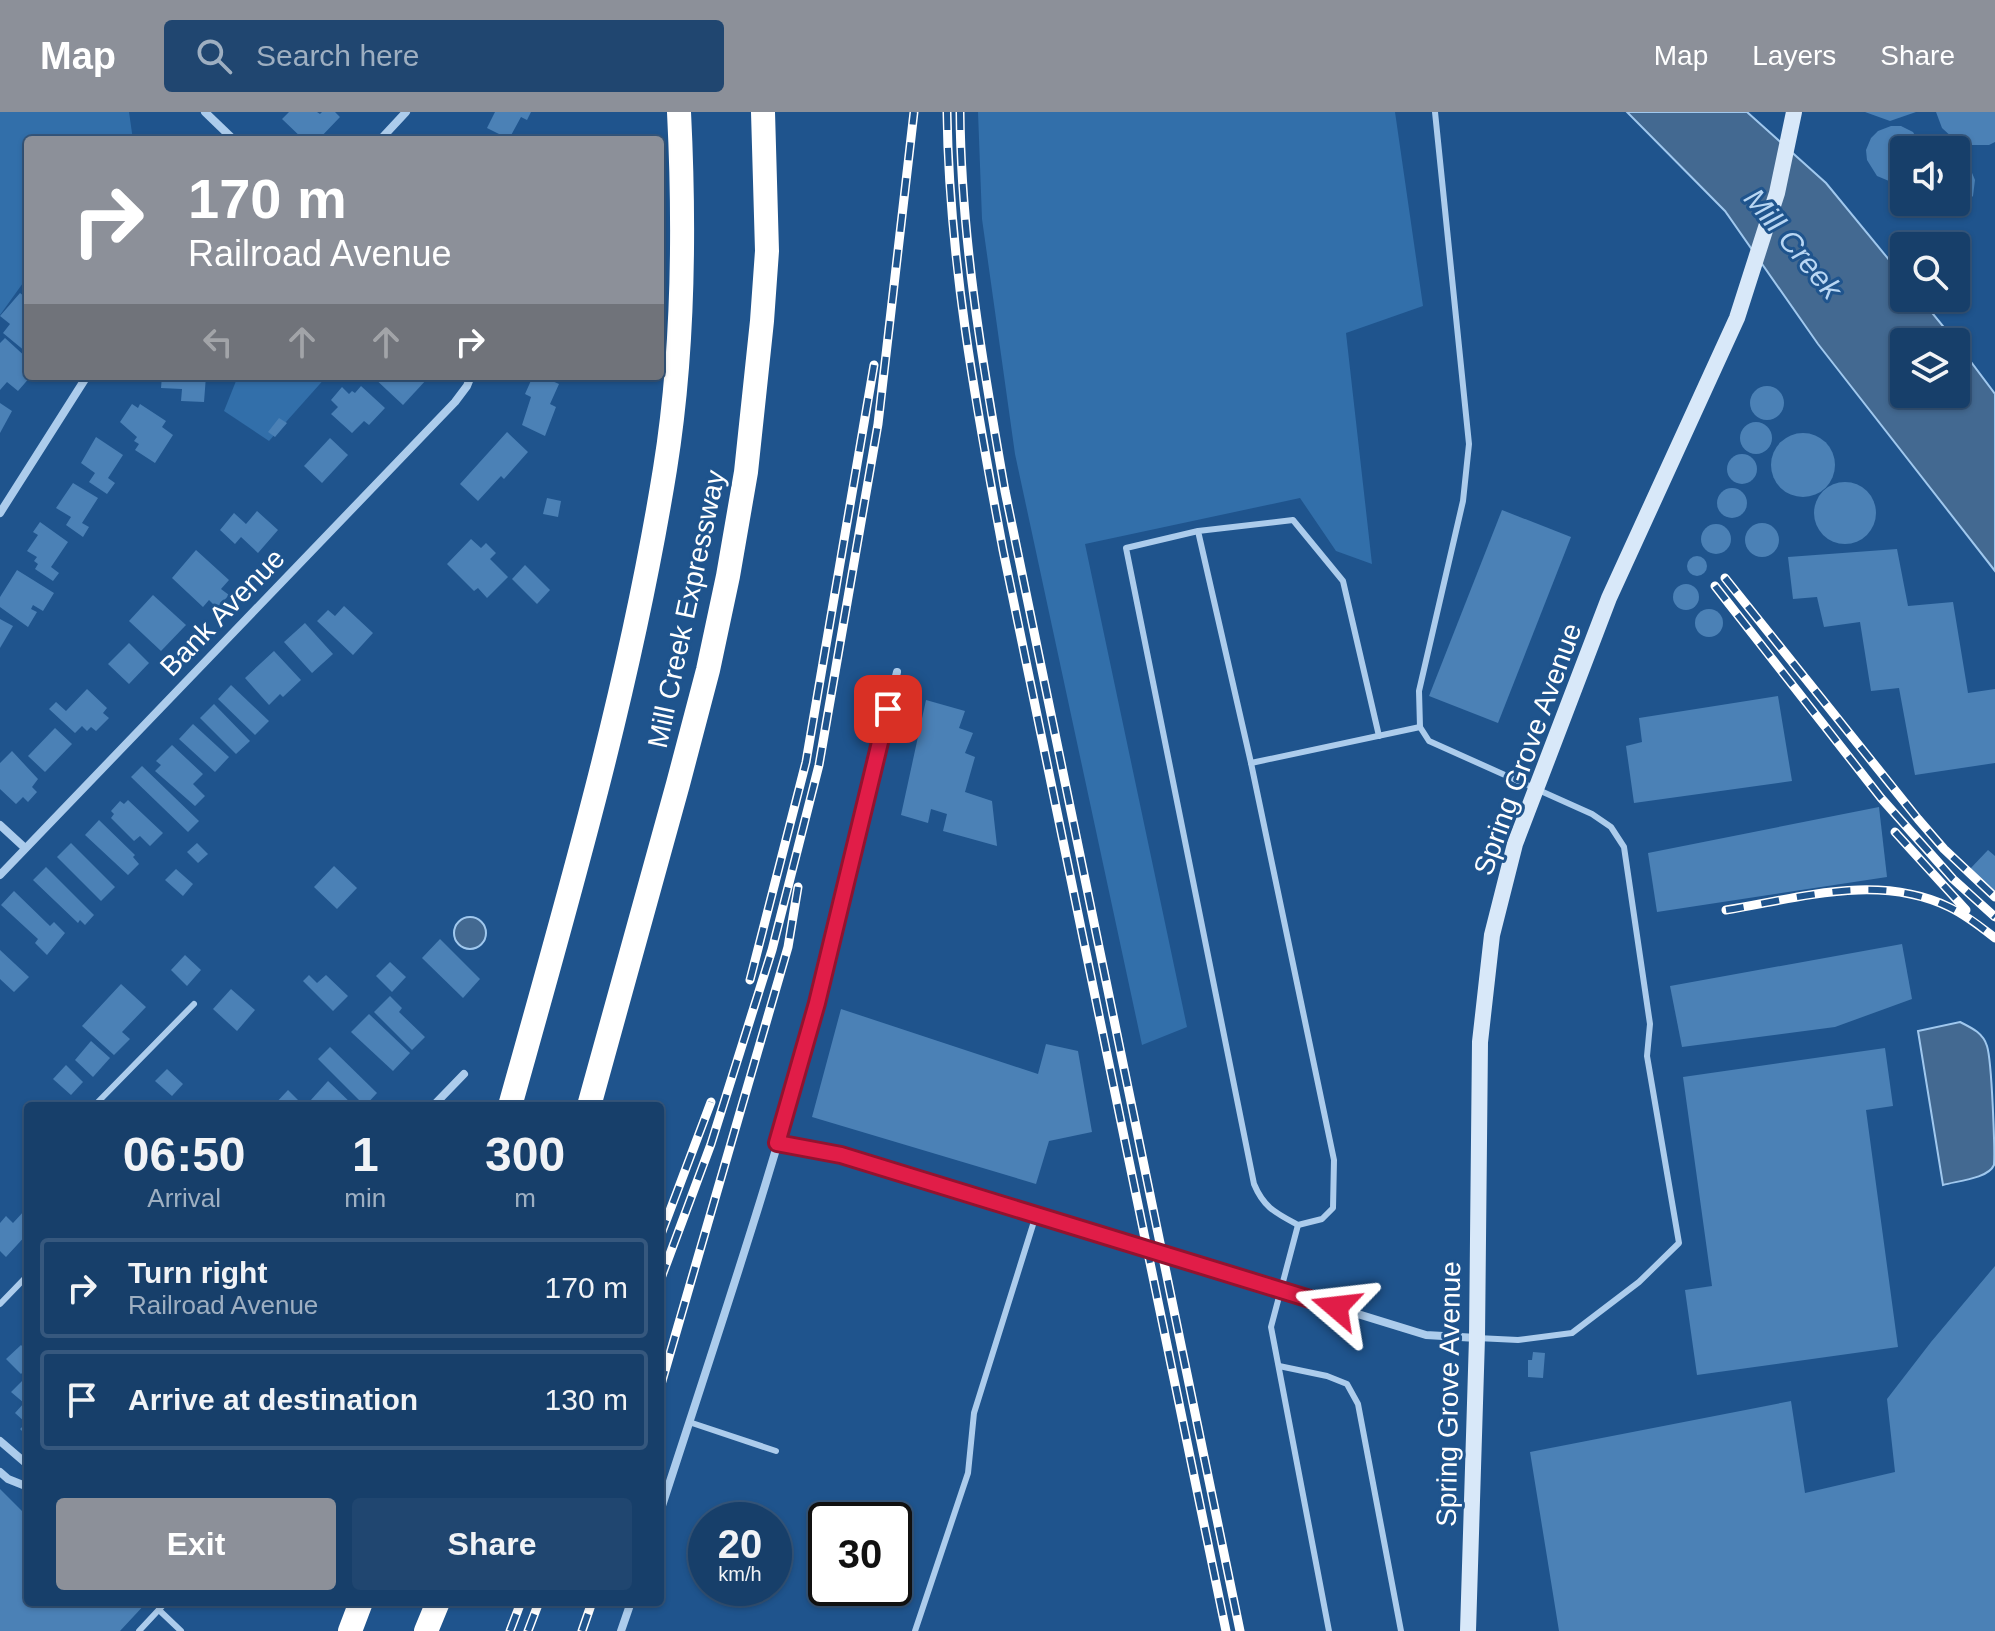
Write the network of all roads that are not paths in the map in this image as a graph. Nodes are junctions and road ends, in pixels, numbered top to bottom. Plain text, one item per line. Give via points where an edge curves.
1 (205, 112) edge
2 (406, 112) edge
3 (679, 112) edge
4 (763, 112) edge
5 (1435, 112) edge
6 (1794, 112) edge
7 (230, 136) edge
8 (384, 136) edge
9 (84, 380) edge
10 (469, 380) edge
11 (0, 513) edge
12 (1198, 531) junction
13 (897, 672) dead end
14 (1420, 727) junction
15 (1379, 736) junction
16 (1251, 763) junction
17 (1536, 790) junction
18 (0, 825) edge
19 (25, 848) junction
20 (0, 875) edge
21 (194, 1004) dead end
22 (464, 1074) dead end
23 (98, 1102) edge
24 (437, 1102) edge
25 (511, 1102) edge
26 (590, 1102) edge
27 (777, 1143) junction
28 (1036, 1215) junction
29 (1298, 1225) junction
30 (24, 1279) edge
31 (1282, 1291) junction
32 (0, 1304) edge
33 (1477, 1338) junction
34 (1279, 1366) junction
35 (689, 1422) junction
36 (0, 1441) edge
37 (776, 1451) dead end
38 (24, 1462) edge
39 (0, 1472) edge
40 (24, 1485) edge
41 (664, 1500) edge
42 (162, 1606) edge
43 (359, 1606) edge
44 (436, 1606) edge
45 (630, 1606) edge
46 (159, 1610) junction
47 (139, 1631) edge
48 (181, 1631) edge
49 (350, 1631) edge
50 (426, 1631) edge
51 (621, 1631) edge
52 (915, 1631) edge
53 (1329, 1631) edge
54 (1401, 1631) edge
55 (1468, 1631) edge

1 - 7 street
2 - 8 street
3 - 25 highway, Mill Creek Expressway via 682,289 665,467 618,710
4 - 26 highway, Mill Creek Expressway via 767,251 748,457 731,561 704,684
5 - 14 lane via 1469,444 1463,501 1419,691
6 - 17 main road, Spring Grove Avenue via 1777,193 1737,318 1609,598
9 - 11 street
10 - 19 street, Bank Avenue via 455,402
12 - 15 lane via 1293,520 1343,581
12 - 16 lane
12 - 29 lane via 1126,548 1254,1184 1261,1201
13 - 27 street via 817,1003
14 - 15 lane
14 - 17 lane via 1429,741
15 - 16 lane
16 - 29 lane via 1334,1160 1333,1208 1322,1219
17 - 33 main road, Spring Grove Avenue via 1515,844 1492,935 1480,1042
17 - 33 lane via 1592,814 1611,827 1624,847 1650,1024 1647,1056 1679,1243 1639,1282 1572,1333 1518,1340
18 - 19 street
19 - 20 street, Bank Avenue
21 - 23 lane
22 - 24 street
27 - 28 street via 841,1155
27 - 35 street
28 - 31 street
28 - 52 lane via 974,1413 968,1473
29 - 31 lane
30 - 32 lane
31 - 33 street via 1426,1335
31 - 34 lane via 1271,1327
33 - 55 main road, Spring Grove Avenue
34 - 53 lane
34 - 54 lane via 1347,1384 1358,1404
35 - 37 lane
35 - 41 street
36 - 38 street
39 - 40 street
42 - 46 lane
43 - 49 highway
44 - 50 highway
45 - 51 street
46 - 47 lane
46 - 48 lane

